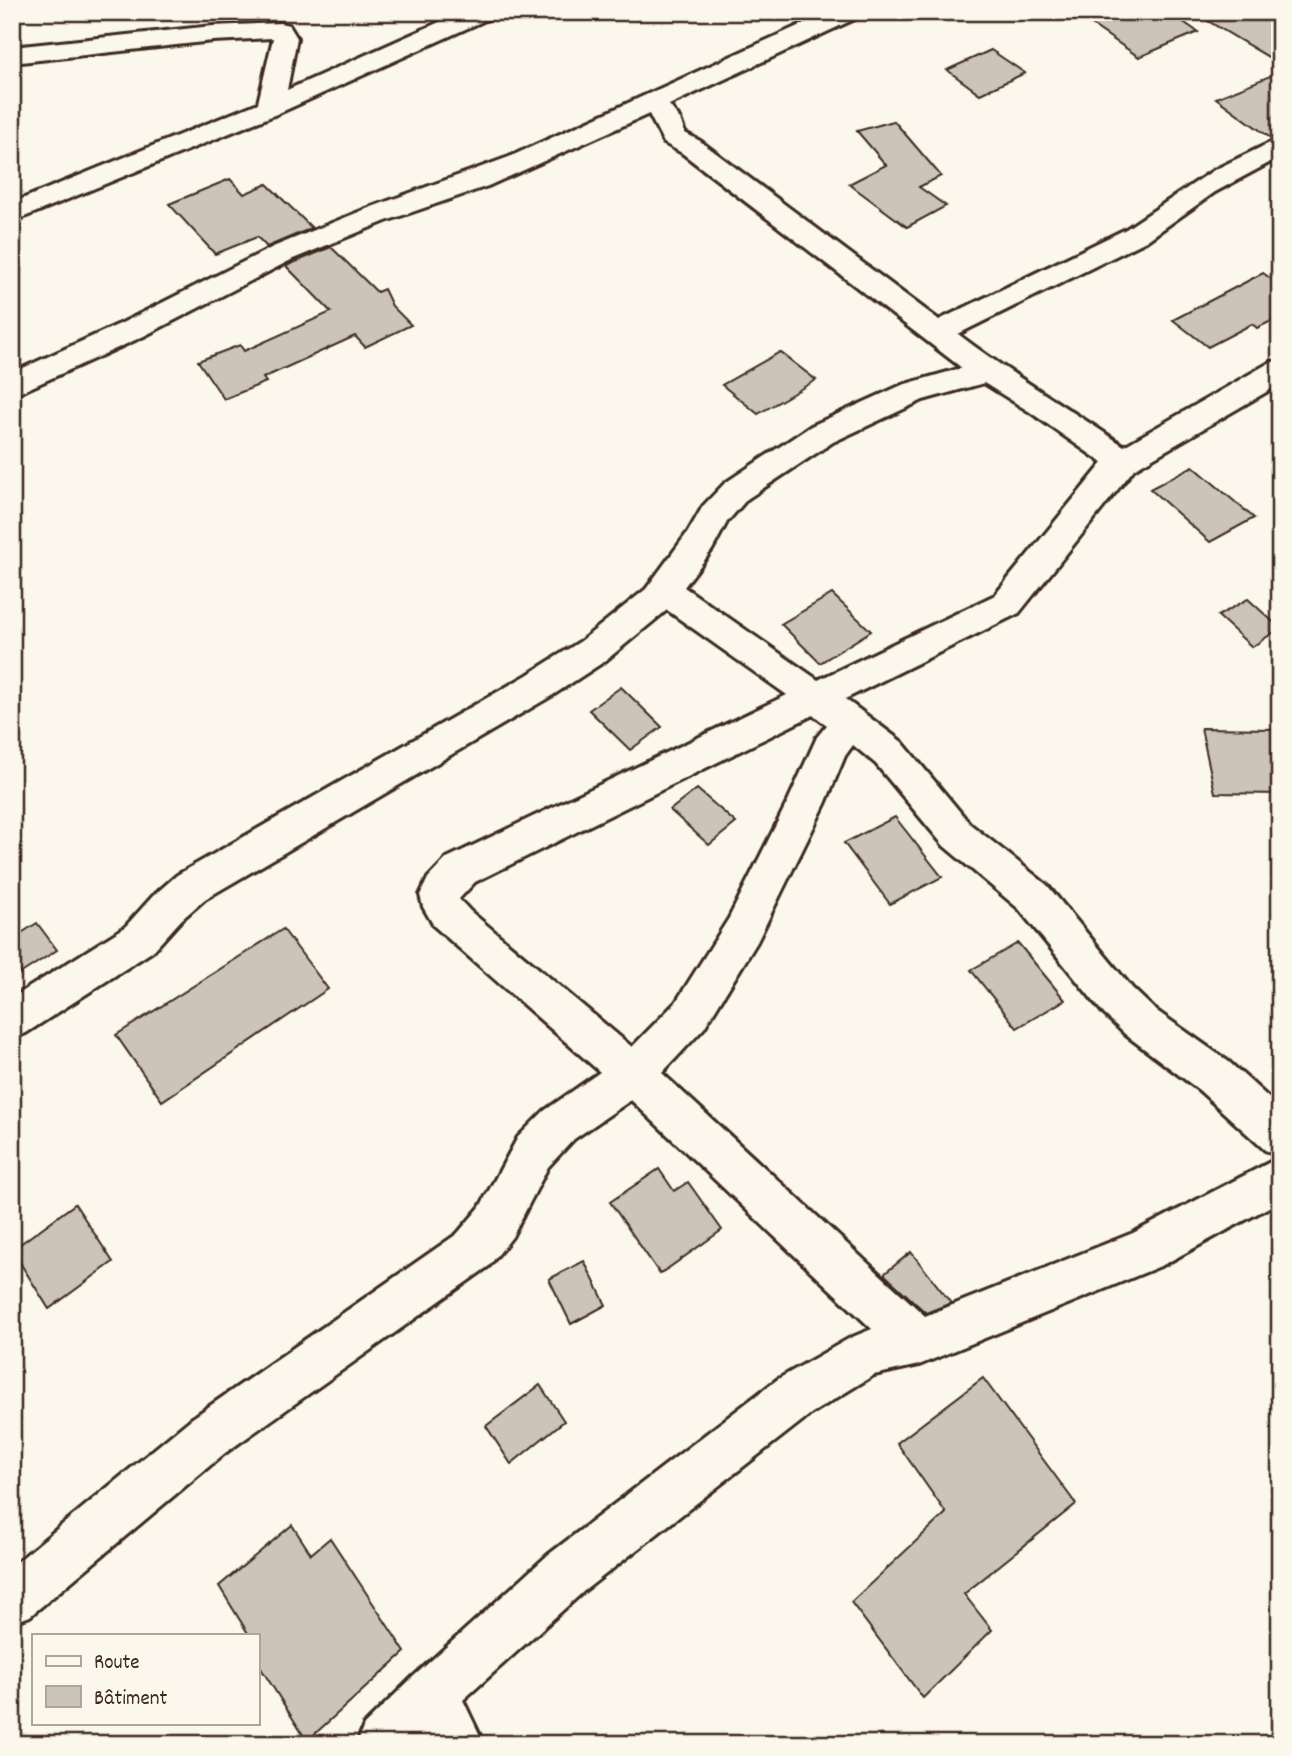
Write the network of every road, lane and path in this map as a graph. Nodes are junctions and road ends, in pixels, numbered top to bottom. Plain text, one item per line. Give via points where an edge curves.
1 (483, 12) edge
2 (850, 12) edge
3 (12, 55) edge
4 (270, 107) junction
5 (636, 108) junction
6 (1280, 146) edge
7 (12, 213) edge
8 (936, 333) junction
9 (980, 367) junction
10 (1280, 370) edge
11 (12, 386) edge
12 (1123, 461) junction
13 (663, 590) junction
14 (815, 696) junction
15 (849, 723) junction
16 (12, 1020) edge
17 (633, 1074) junction
18 (1280, 1136) edge
19 (1280, 1178) edge
20 (919, 1342) junction
21 (12, 1598) edge
22 (432, 1694) junction
23 (383, 1744) edge
24 (458, 1744) edge

1 - 4 street
2 - 5 street
3 - 4 street via 156,38 280,30 285,38
4 - 7 street
5 - 8 street via 655,105 667,119 673,137
5 - 11 street via 478,180 283,253
6 - 8 street via 1224,173 1136,235
8 - 9 street
9 - 12 street
9 - 13 street via 976,375 913,392 822,434 736,491
10 - 12 street
12 - 14 street via 1007,604
13 - 14 street
13 - 16 street via 593,651 540,685 191,887 139,939
14 - 15 street
14 - 17 street via 460,870 443,886 440,907 456,923
15 - 17 street via 830,748 743,930 690,1015
15 - 18 street via 889,753 957,835 1032,897 1118,1001 1214,1076
17 - 20 street
17 - 21 street via 559,1125 533,1152 496,1222 473,1250 208,1436
19 - 20 street via 1147,1249
20 - 22 street via 866,1354 795,1396 566,1573
22 - 23 street
22 - 24 street

